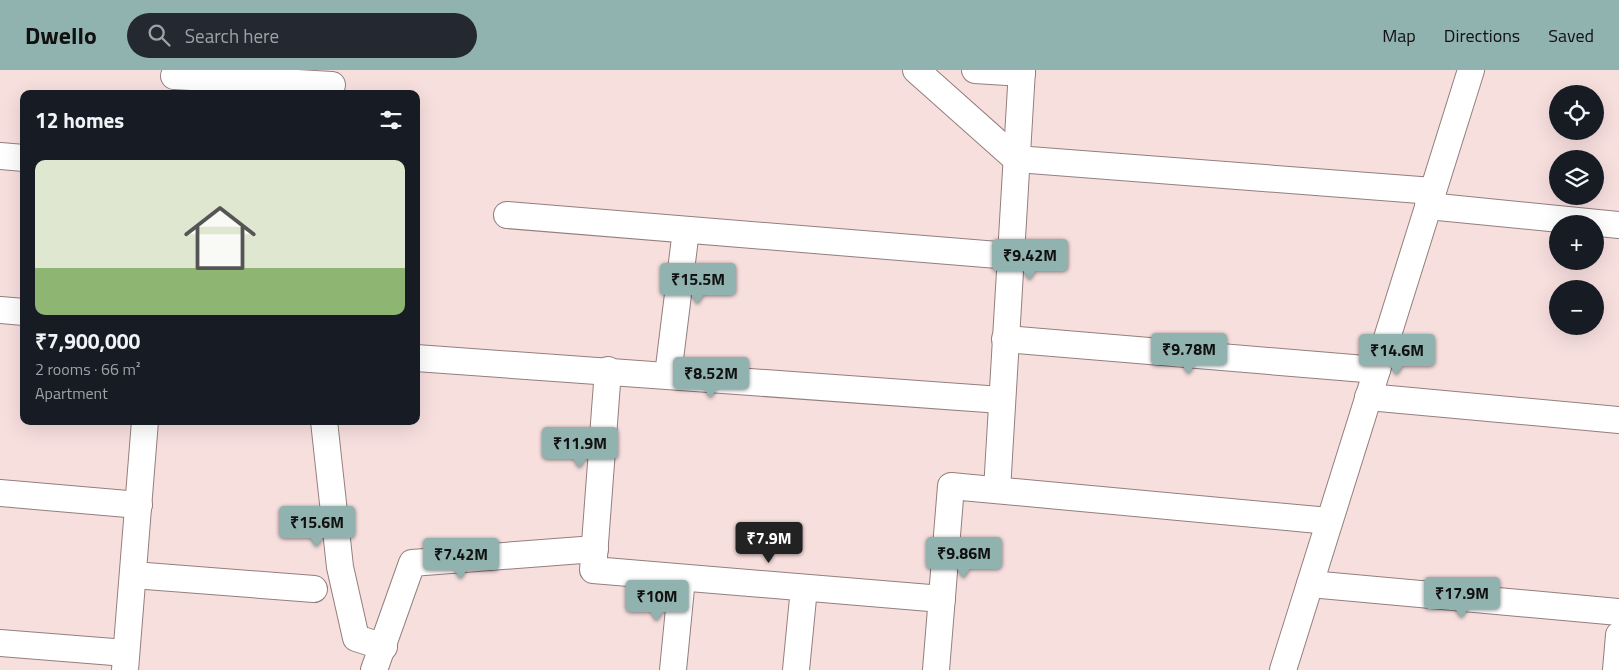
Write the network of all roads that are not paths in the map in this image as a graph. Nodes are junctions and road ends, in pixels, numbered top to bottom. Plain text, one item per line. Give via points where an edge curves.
1 (916, 70) edge
2 (975, 70) edge
3 (1471, 70) edge
4 (1022, 72) edge
5 (174, 80) edge
6 (332, 85) dead end
7 (0, 156) edge
8 (20, 158) edge
9 (1016, 159) junction
10 (1431, 198) junction
11 (507, 215) dead end
12 (1619, 225) edge
13 (686, 230) junction
14 (1010, 256) junction
15 (0, 310) edge
16 (20, 312) edge
17 (1005, 339) junction
18 (420, 358) edge
19 (608, 370) junction
20 (1377, 370) junction
21 (668, 375) junction
22 (1368, 397) junction
23 (1001, 400) junction
24 (1619, 420) edge
25 (145, 425) edge
26 (331, 425) edge
27 (997, 490) junction
28 (0, 493) edge
29 (139, 506) junction
30 (1329, 521) junction
31 (594, 549) junction
32 (133, 575) junction
33 (682, 578) junction
34 (1310, 584) junction
35 (804, 588) junction
36 (314, 589) dead end
37 (942, 599) junction
38 (1619, 612) edge
39 (1619, 635) edge
40 (0, 642) edge
41 (384, 646) junction
42 (126, 661) edge
43 (374, 670) edge
44 (673, 670) edge
45 (796, 670) edge
46 (936, 670) edge
47 (1283, 670) edge
48 (1616, 670) edge

1 - 9 street
2 - 4 street
3 - 10 street
4 - 9 street
5 - 6 street
7 - 8 street
9 - 10 street
9 - 14 street
10 - 12 street
10 - 20 street
11 - 13 street
13 - 14 street
13 - 21 street
14 - 17 street
15 - 16 street
17 - 20 street
17 - 23 street
18 - 19 street
19 - 21 street
19 - 31 street
20 - 22 street
21 - 23 street
22 - 24 street
22 - 30 street
23 - 27 street
25 - 29 street
26 - 41 street via 340,567 356,638
27 - 30 street
27 - 37 street via 951,486
28 - 29 street
29 - 32 street
30 - 34 street
31 - 33 street via 593,570
31 - 41 street via 412,563
32 - 36 street
32 - 42 street
33 - 35 street
33 - 44 street
34 - 38 street
34 - 47 street
35 - 37 street
35 - 45 street
37 - 46 street
39 - 48 street
40 - 42 street
41 - 43 street

